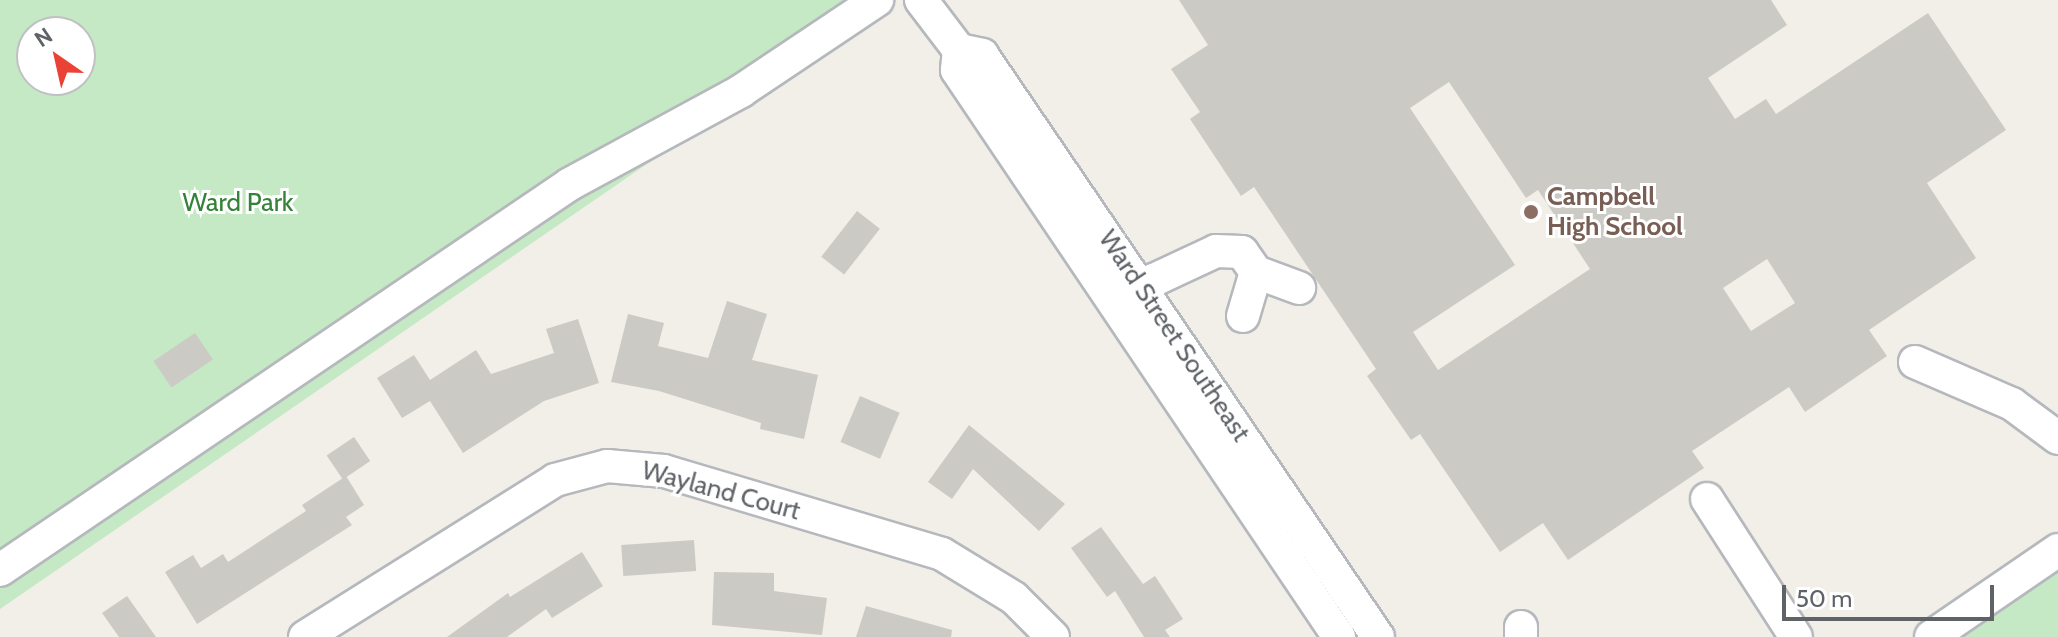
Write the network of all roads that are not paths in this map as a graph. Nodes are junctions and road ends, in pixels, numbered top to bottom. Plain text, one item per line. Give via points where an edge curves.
1 (877, 0) edge
2 (921, 0) edge
3 (959, 50) junction
4 (1256, 272) junction
5 (1299, 288) dead end
6 (1144, 291) junction
7 (1243, 316) dead end
8 (1136, 336) junction
9 (1915, 362) dead end
10 (2058, 438) edge
11 (1707, 499) dead end
12 (2058, 550) edge
13 (0, 570) edge
14 (305, 637) edge
15 (1053, 637) edge
16 (1339, 637) edge
17 (1378, 637) edge
18 (1796, 637) edge
19 (1931, 637) edge

1 - 13 street via 741,91 570,184
2 - 3 street, Ward Street Southeast
3 - 6 street, Ward Street Southeast via 982,55
3 - 8 street, Ward Street Southeast via 957,70
4 - 5 street
4 - 6 street via 1242,252 1216,251 1154,280
4 - 7 street
6 - 8 street
6 - 17 street, Ward Street Southeast
8 - 16 street, Ward Street Southeast
9 - 10 street via 2012,404
11 - 18 street
12 - 19 street
14 - 15 street, Wayland Court via 555,480 607,466 664,471 942,554 1014,598

